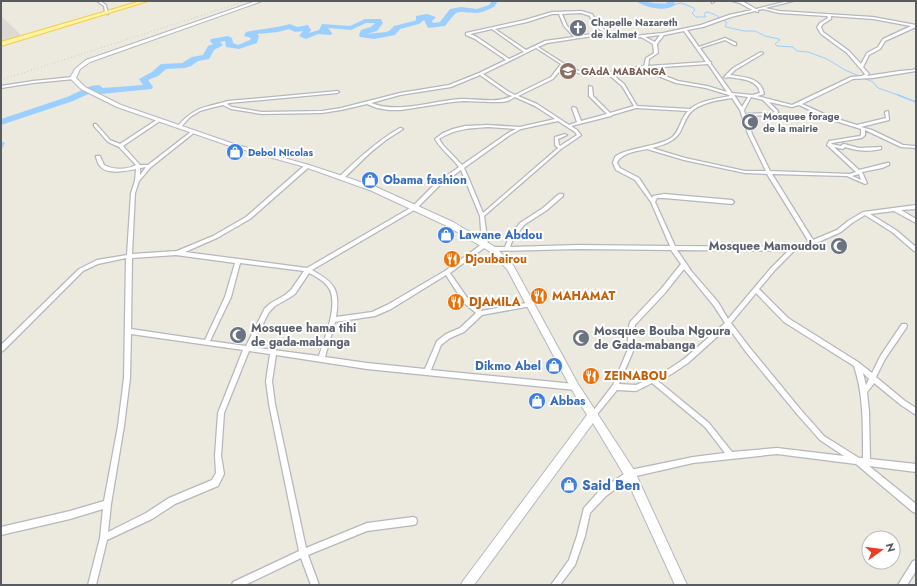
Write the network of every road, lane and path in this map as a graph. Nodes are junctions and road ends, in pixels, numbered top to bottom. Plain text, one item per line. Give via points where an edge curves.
1 (98, 1) edge
2 (146, 1) edge
3 (260, 1) edge
4 (733, 1) edge
5 (742, 1) edge
6 (792, 1) edge
7 (747, 5) junction
8 (764, 9) junction
9 (757, 11) junction
10 (107, 13) junction
11 (560, 13) junction
12 (829, 16) junction
13 (915, 26) edge
14 (492, 28) junction
15 (685, 30) junction
16 (663, 34) junction
17 (610, 35) junction
18 (576, 37) junction
19 (643, 37) junction
20 (1, 44) edge
21 (655, 44) junction
22 (735, 44) dead end
23 (536, 47) junction
24 (698, 48) junction
25 (525, 51) junction
26 (761, 53) dead end
27 (508, 60) junction
28 (710, 63) junction
29 (563, 64) junction
30 (646, 67) junction
31 (861, 67) junction
32 (916, 70) edge
33 (609, 73) junction
34 (480, 74) junction
35 (727, 76) junction
36 (861, 77) junction
37 (73, 78) junction
38 (722, 82) junction
39 (1, 87) edge
40 (590, 87) dead end
41 (337, 92) dead end
42 (514, 96) junction
43 (731, 96) junction
44 (750, 96) junction
45 (764, 99) junction
46 (366, 102) junction
47 (224, 104) junction
48 (800, 104) junction
49 (636, 107) junction
50 (574, 108) dead end
51 (689, 110) junction
52 (743, 112) junction
53 (886, 112) dead end
54 (610, 115) junction
55 (159, 120) junction
56 (557, 120) junction
57 (578, 122) junction
58 (95, 125) dead end
59 (568, 126) junction
60 (179, 127) junction
61 (864, 127) junction
62 (520, 128) junction
63 (401, 129) dead end
64 (193, 132) junction
65 (565, 136) dead end
66 (829, 145) junction
67 (120, 146) junction
68 (916, 147) edge
69 (560, 148) junction
70 (648, 148) junction
71 (880, 148) dead end
72 (98, 157) dead end
73 (887, 164) dead end
74 (138, 165) junction
75 (150, 166) junction
76 (307, 166) junction
77 (461, 167) junction
78 (769, 173) junction
79 (846, 175) junction
80 (341, 178) junction
81 (137, 181) junction
82 (561, 195) dead end
83 (653, 202) junction
84 (732, 202) dead end
85 (916, 207) edge
86 (414, 208) junction
87 (896, 210) junction
88 (865, 213) junction
89 (482, 216) junction
90 (916, 221) edge
91 (812, 243) junction
92 (489, 247) junction
93 (507, 248) junction
94 (672, 248) junction
95 (793, 249) junction
96 (916, 250) edge
97 (176, 253) junction
98 (129, 256) junction
99 (238, 261) junction
100 (684, 265) junction
101 (308, 270) junction
102 (447, 272) junction
103 (756, 290) junction
104 (531, 304) junction
105 (480, 313) junction
106 (333, 320) junction
107 (728, 323) junction
108 (904, 326) dead end
109 (128, 331) junction
110 (206, 343) junction
111 (1, 349) edge
112 (247, 349) junction
113 (273, 353) junction
114 (321, 359) junction
115 (856, 364) junction
116 (427, 372) junction
117 (874, 378) junction
118 (654, 381) junction
119 (576, 387) junction
120 (615, 387) junction
121 (863, 392) junction
122 (916, 412) edge
123 (593, 415) junction
124 (731, 456) junction
125 (855, 460) junction
126 (867, 461) junction
127 (916, 468) edge
128 (630, 474) junction
129 (107, 504) junction
130 (916, 509) edge
131 (414, 521) dead end
132 (1, 531) edge
133 (104, 538) junction
134 (303, 553) junction
135 (916, 564) edge
136 (92, 585) edge
137 (236, 585) edge
138 (315, 585) edge
139 (467, 585) edge
140 (555, 585) edge
141 (681, 585) edge
142 (902, 585) edge

1 - 10 street via 105,6
2 - 10 main road
3 - 37 street via 88,61 74,73
4 - 7 street
5 - 7 street
6 - 8 street
7 - 9 street
8 - 9 street
8 - 12 street
9 - 15 street
10 - 20 main road
11 - 14 street via 545,14
11 - 17 street via 588,13 593,23
11 - 18 street via 567,30
12 - 13 street via 873,18
12 - 31 street via 830,18 818,27 822,33 848,52
13 - 31 street via 884,40 878,48 868,54
14 - 25 street
14 - 27 street via 466,34
15 - 16 street
15 - 24 street
16 - 19 street
16 - 21 street
17 - 18 street
17 - 19 street
18 - 23 street via 546,42
19 - 21 street
21 - 30 street via 656,53 647,59
22 - 24 street via 725,39
23 - 25 street
23 - 29 street
24 - 28 street
25 - 27 street
26 - 35 street
27 - 34 street
28 - 30 street
28 - 38 street
29 - 33 street via 581,73
29 - 42 street via 552,78
30 - 33 street
30 - 43 street via 649,71 677,82 707,86
31 - 36 street via 867,74
32 - 36 street
33 - 49 street via 623,86
34 - 42 street
34 - 46 street via 450,86
35 - 38 street
35 - 44 street via 760,85 762,94
36 - 48 street via 826,89
37 - 39 street
37 - 55 street via 89,91
38 - 43 street
40 - 54 street via 591,96
41 - 47 street
42 - 46 street via 500,101 463,100 391,109 374,107
42 - 56 street via 536,105
43 - 44 street
43 - 51 street
43 - 52 street
44 - 45 street
44 - 52 street
45 - 48 street via 792,106
45 - 52 street via 777,112
46 - 47 street via 322,112 270,113 231,108
47 - 60 street via 193,112
48 - 61 street via 830,118
49 - 51 street
49 - 54 street
50 - 57 street
51 - 70 street via 680,131 672,139
52 - 78 street via 750,134
53 - 61 street via 888,119
54 - 57 street
55 - 60 street
55 - 67 street
56 - 59 street
56 - 62 street
57 - 59 street
58 - 67 street via 109,141
59 - 69 street via 579,134
60 - 64 street
61 - 66 street via 864,135 861,137 830,142
61 - 68 street via 902,146
62 - 77 street
62 - 77 street via 465,127 441,136 437,139 438,143
63 - 80 street via 374,146
64 - 75 street
64 - 76 street
65 - 69 street via 556,138
66 - 71 street via 842,148 844,145 876,150
66 - 79 street via 858,173
67 - 74 street
69 - 89 street
70 - 78 street via 684,159 745,172
70 - 83 street via 624,153 615,163 618,170 637,179
72 - 74 street via 102,166 112,170 123,170
73 - 79 street via 860,171 865,183
74 - 75 street
74 - 81 street
75 - 81 street
76 - 80 street
76 - 97 street via 248,218 215,237
77 - 86 street via 437,185
77 - 89 street
78 - 79 street
78 - 91 street
80 - 86 street via 374,189
81 - 98 street via 133,193
82 - 93 street via 522,224
83 - 84 street via 656,197 664,196
83 - 94 street
85 - 87 street
86 - 92 street via 450,224
86 - 101 street
87 - 88 street
87 - 90 street
88 - 91 street via 839,231
88 - 96 street via 894,231
89 - 92 street
91 - 95 street
92 - 93 street
92 - 102 street
92 - 104 street via 510,267
93 - 94 street
94 - 95 street
94 - 100 street
95 - 103 street
97 - 98 street
97 - 99 street
98 - 109 street
98 - 111 street via 97,262 81,270
99 - 101 street
99 - 110 street via 228,296
100 - 107 street
100 - 120 street via 632,324 631,349
101 - 106 street via 323,278 332,287 336,300
101 - 112 street via 293,292 272,303 266,310
102 - 105 street via 466,301
102 - 106 street via 389,308 373,314
103 - 107 street
103 - 115 street via 797,329
104 - 105 street
104 - 119 street
105 - 116 street via 462,330 448,336 440,344
106 - 114 street
107 - 118 street via 686,361
107 - 125 street via 822,438
108 - 117 street via 883,357
109 - 110 street
109 - 129 street via 127,378
110 - 112 street
112 - 113 street
112 - 133 street via 221,413 218,456 220,474 215,483 172,501 149,516
113 - 114 street
113 - 134 street via 269,381 271,396
114 - 116 street
115 - 117 street
115 - 121 street
116 - 119 street
117 - 121 street
117 - 122 street
118 - 120 street via 636,388
118 - 124 street via 707,425
119 - 123 street
120 - 123 street
121 - 126 street
123 - 128 street
123 - 139 street
124 - 125 street via 777,451
124 - 128 street via 693,460
125 - 126 street
125 - 130 street
126 - 127 street
128 - 140 street via 603,494 587,511 572,562
128 - 141 street
129 - 132 street
129 - 133 street
131 - 134 street via 367,527
133 - 136 street
134 - 137 street
134 - 138 street
135 - 142 street

